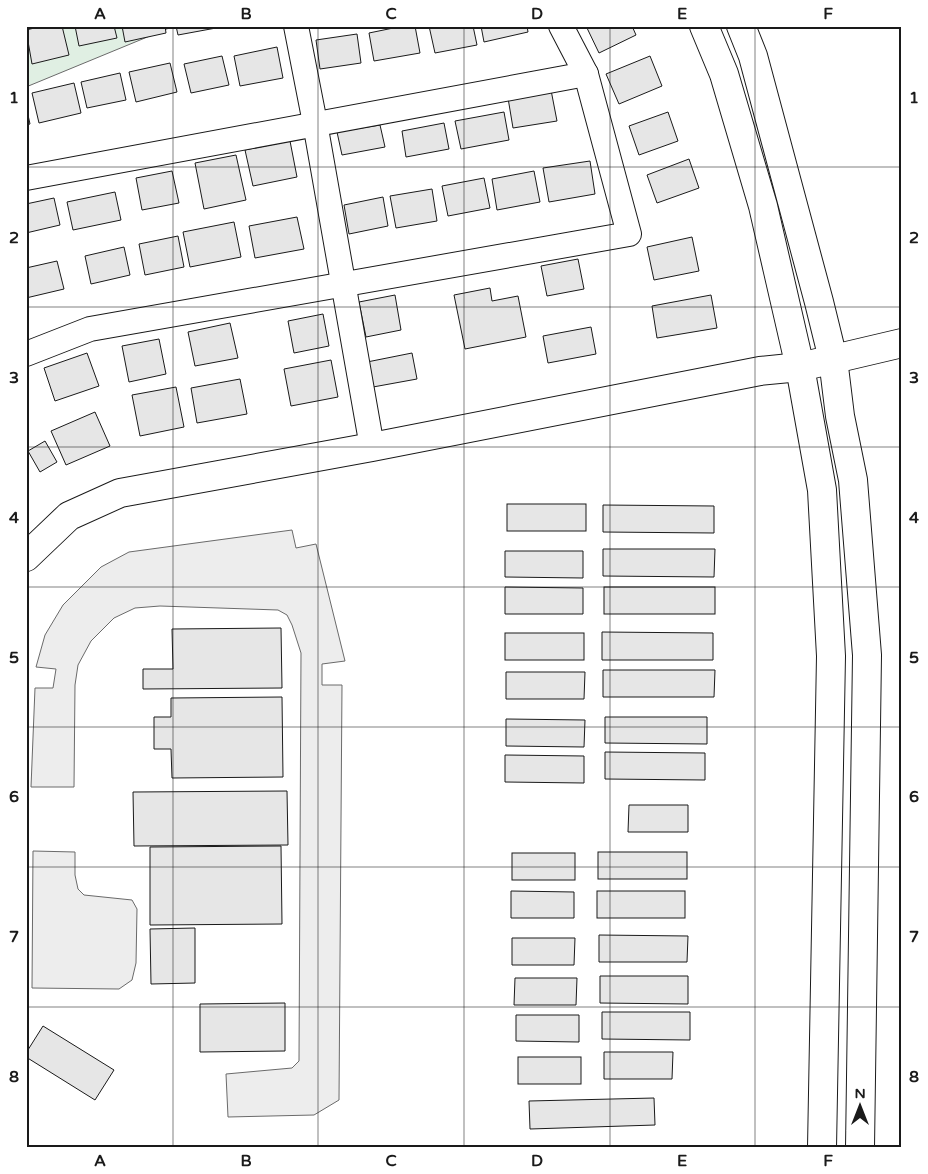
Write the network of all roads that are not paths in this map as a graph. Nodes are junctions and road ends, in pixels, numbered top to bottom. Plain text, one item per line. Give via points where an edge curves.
1 (296, 26) edge
2 (561, 26) edge
3 (704, 26) edge
4 (741, 26) edge
5 (586, 74) junction
6 (315, 123) junction
7 (26, 178) edge
8 (344, 285) junction
9 (902, 343) edge
10 (26, 354) edge
11 (833, 359) junction
12 (800, 367) junction
13 (372, 447) junction
14 (26, 557) edge
15 (822, 1148) edge
16 (860, 1148) edge

1 - 6 street
2 - 5 street
3 - 12 street via 724,74 763,206
4 - 11 street via 755,65
5 - 6 street
5 - 8 street via 629,234
6 - 7 street
6 - 8 street
8 - 10 street via 90,329
8 - 13 street
9 - 11 street
11 - 12 street
11 - 16 street via 853,480 867,655
12 - 13 street via 760,371
12 - 15 street via 822,490 831,656
13 - 14 street via 120,493 69,516

